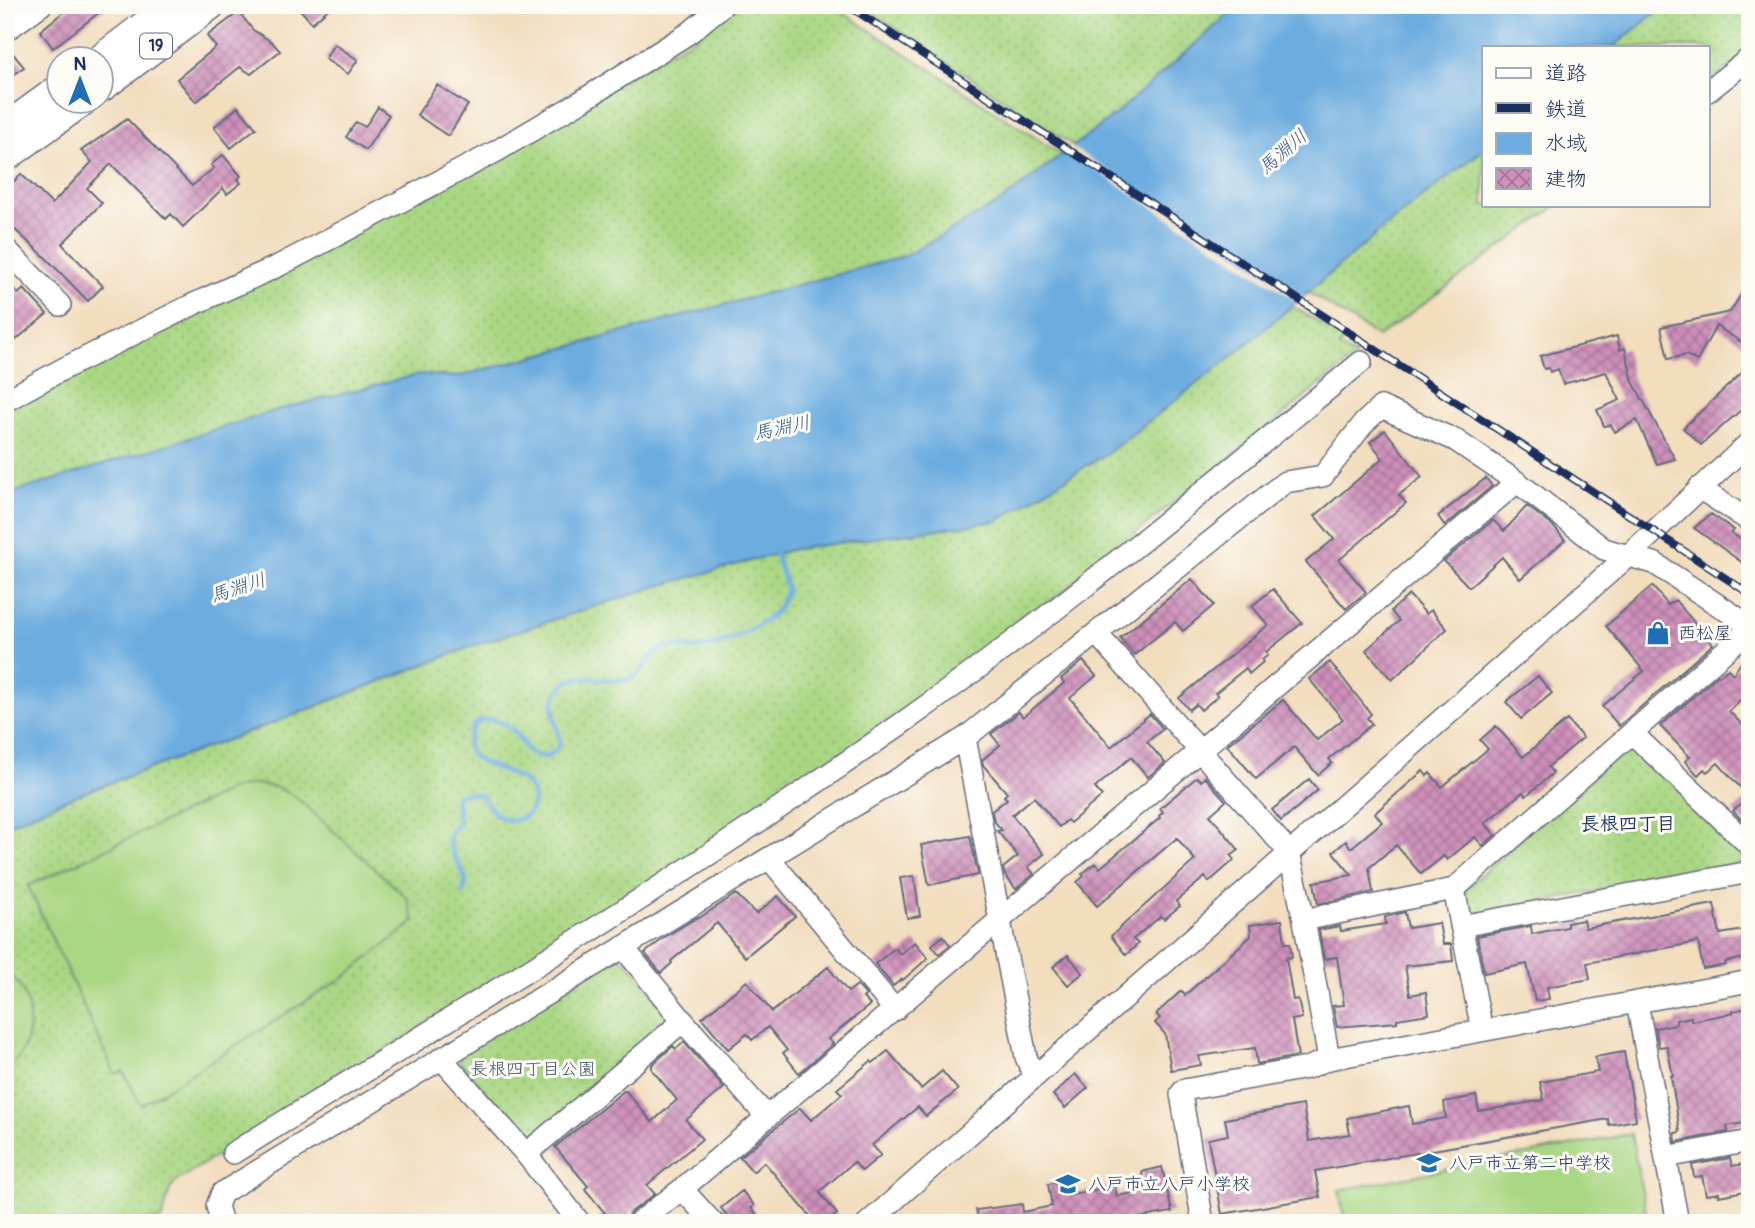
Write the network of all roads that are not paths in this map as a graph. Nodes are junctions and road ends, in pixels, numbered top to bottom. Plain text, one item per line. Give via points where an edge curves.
1 (41, 5) edge
2 (171, 5) edge
3 (211, 5) edge
4 (723, 5) edge
5 (5, 31) edge
6 (116, 47) edge
7 (1750, 58) edge
8 (116, 76) edge
9 (1710, 89) edge
10 (46, 98) edge
11 (63, 116) edge
12 (5, 128) edge
13 (5, 158) edge
14 (5, 248) edge
15 (60, 304) dead end
16 (1361, 362) dead end
17 (5, 401) edge
18 (1750, 442) edge
19 (1517, 482) junction
20 (1699, 488) junction
21 (1750, 521) edge
22 (1628, 556) junction
23 (1750, 628) edge
24 (1096, 633) junction
25 (1632, 733) junction
26 (965, 738) junction
27 (1201, 752) junction
28 (1750, 846) edge
29 (1289, 852) junction
30 (769, 858) junction
31 (1750, 872) edge
32 (1454, 889) junction
33 (998, 919) junction
34 (1304, 920) junction
35 (1461, 926) junction
36 (623, 947) junction
37 (1750, 981) edge
38 (1637, 1003) junction
39 (895, 1010) junction
40 (683, 1021) junction
41 (1482, 1030) junction
42 (441, 1058) junction
43 (1329, 1059) junction
44 (1034, 1076) junction
45 (766, 1116) junction
46 (1750, 1141) edge
47 (233, 1153) dead end
48 (526, 1154) junction
49 (1665, 1157) junction
50 (682, 1189) junction
51 (222, 1223) edge
52 (580, 1223) edge
53 (638, 1223) edge
54 (713, 1223) edge
55 (868, 1223) edge
56 (1203, 1223) edge
57 (1678, 1223) edge

1 - 5 street
2 - 6 main road, 19
3 - 8 main road, 19
4 - 17 street via 689,33 495,152
7 - 9 street
10 - 12 main road
11 - 13 main road
14 - 15 street
16 - 47 street via 1113,563 898,726 648,895
18 - 20 street
19 - 22 street via 1604,549
19 - 24 street via 1455,440 1381,407 1323,476 1285,482
19 - 27 street
20 - 21 street
20 - 22 street
22 - 23 street via 1654,563
22 - 29 street
23 - 25 street
24 - 26 street
24 - 27 street
25 - 28 street
25 - 32 street
26 - 30 street
26 - 33 street
27 - 29 street
27 - 33 street
29 - 34 street
29 - 44 street
30 - 36 street
30 - 39 street
31 - 35 street
32 - 34 street
32 - 35 street
33 - 39 street
33 - 44 street
34 - 43 street
35 - 41 street
36 - 40 street
36 - 42 street
37 - 38 street
38 - 41 street
38 - 49 street
39 - 45 street
40 - 45 street
40 - 48 street
41 - 43 street
42 - 48 street
42 - 51 street via 222,1193 217,1206
43 - 56 street via 1307,1068 1184,1090 1181,1094
44 - 55 street
45 - 50 street
46 - 49 street
48 - 52 street
49 - 57 street
50 - 53 street
50 - 54 street

